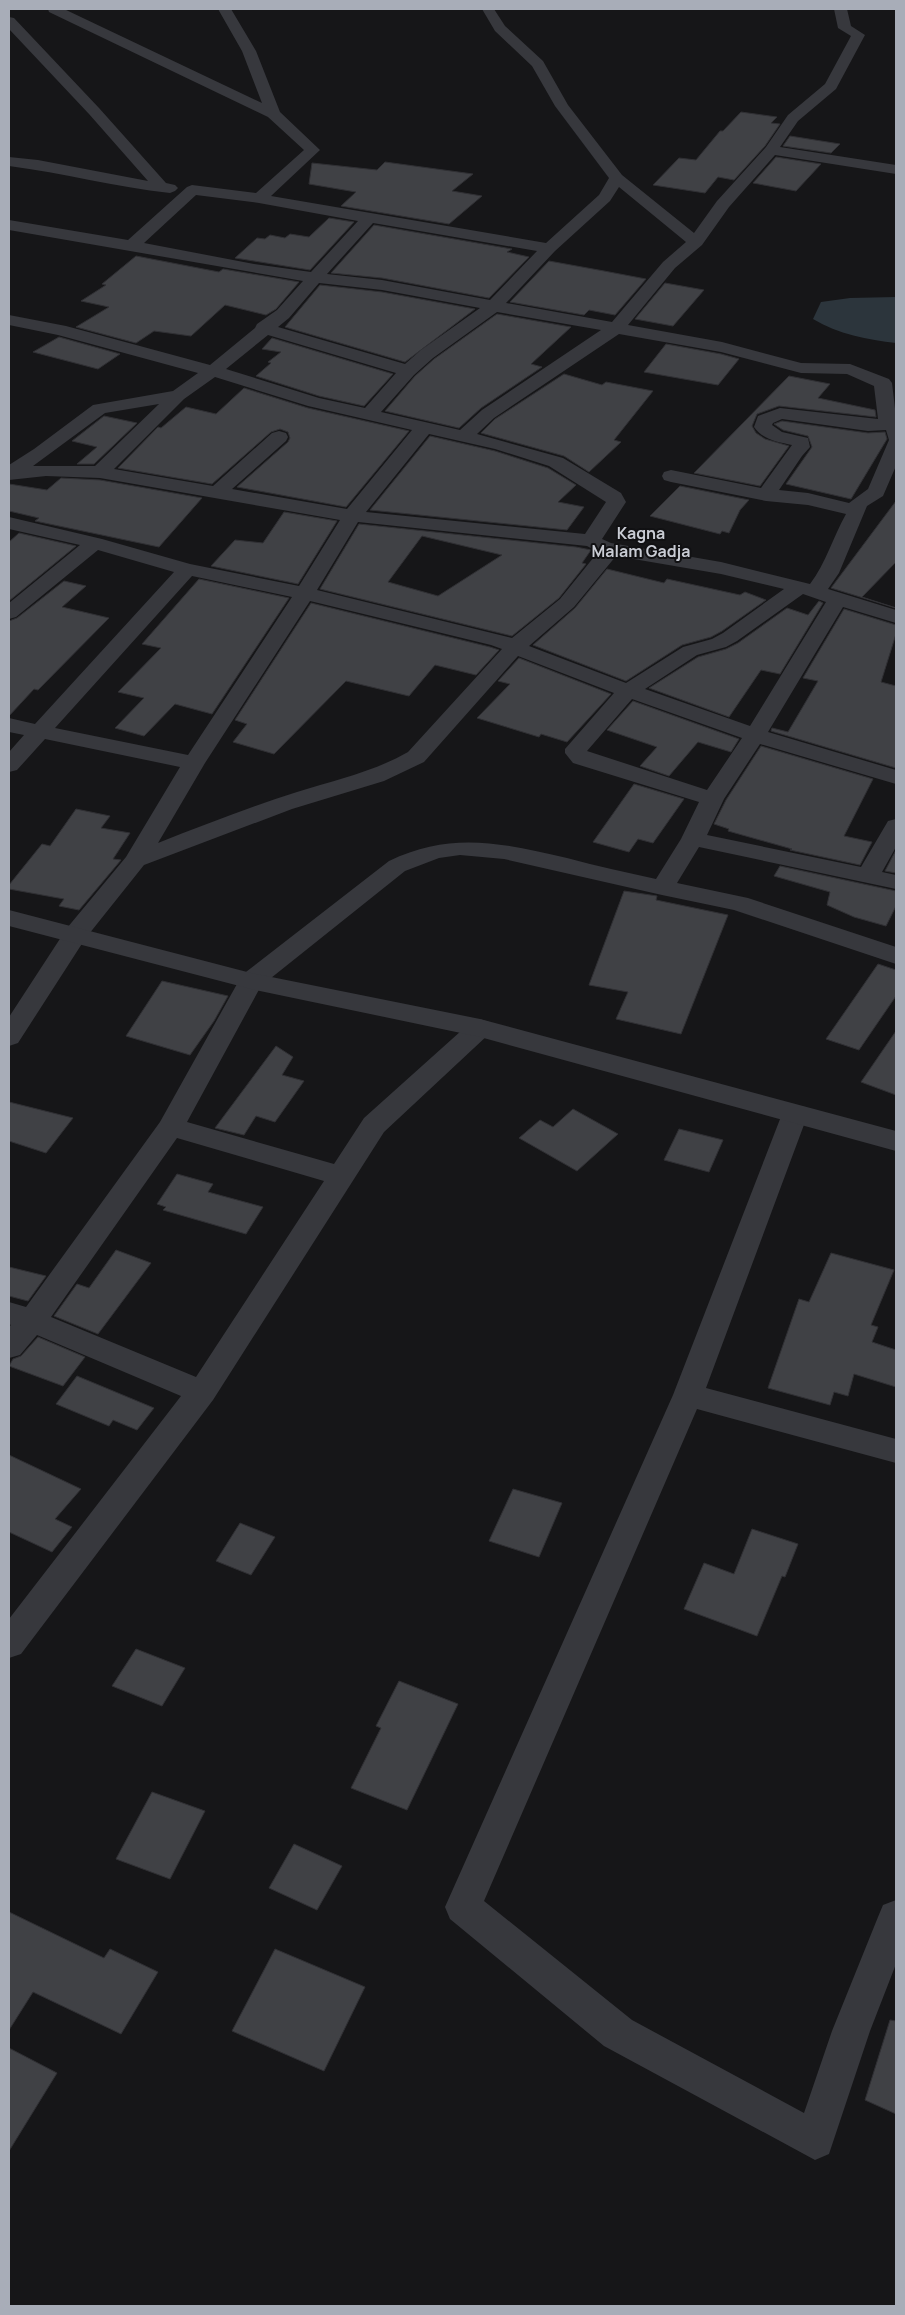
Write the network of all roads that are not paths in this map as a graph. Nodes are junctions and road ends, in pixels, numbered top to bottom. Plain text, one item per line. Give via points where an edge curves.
1 (54, 9) edge
2 (225, 9) edge
3 (488, 9) edge
4 (841, 9) edge
5 (9, 21) edge
6 (273, 114) junction
7 (771, 150) junction
8 (9, 162) edge
9 (896, 170) edge
10 (617, 178) junction
11 (161, 187) junction
12 (192, 190) junction
13 (259, 198) junction
14 (369, 218) junction
15 (9, 225) edge
16 (696, 242) junction
17 (132, 245) junction
18 (549, 248) junction
19 (315, 278) junction
20 (494, 306) junction
21 (9, 320) edge
22 (264, 328) junction
23 (616, 328) junction
24 (213, 371) junction
25 (408, 371) junction
26 (890, 383) edge
27 (178, 395) junction
28 (368, 416) junction
29 (423, 428) junction
30 (895, 430) edge
31 (279, 436) dead end
32 (463, 437) junction
33 (896, 444) edge
34 (100, 472) junction
35 (9, 473) edge
36 (671, 476) dead end
37 (218, 492) junction
38 (876, 492) junction
39 (766, 495) junction
40 (896, 498) edge
41 (857, 511) junction
42 (352, 516) junction
43 (9, 523) edge
44 (96, 543) junction
45 (601, 545) junction
46 (187, 569) junction
47 (809, 590) junction
48 (304, 592) junction
49 (838, 599) junction
50 (9, 613) edge
51 (896, 617) edge
52 (515, 647) junction
53 (628, 691) junction
54 (9, 725) edge
55 (39, 731) junction
56 (756, 735) junction
57 (194, 763) junction
58 (9, 765) edge
59 (896, 777) edge
60 (712, 799) junction
61 (896, 826) edge
62 (693, 839) junction
63 (136, 860) junction
64 (869, 874) junction
65 (896, 882) edge
66 (662, 888) junction
67 (9, 918) edge
68 (76, 934) junction
69 (896, 956) edge
70 (251, 981) junction
71 (480, 1028) junction
72 (9, 1037) edge
73 (795, 1114) junction
74 (171, 1127) junction
75 (896, 1141) edge
76 (341, 1176) junction
77 (20, 1317) edge
78 (9, 1347) edge
79 (202, 1392) junction
80 (688, 1395) junction
81 (896, 1451) edge
82 (9, 1644) edge
83 (896, 1917) edge

1 - 6 street
2 - 6 street via 248,51
3 - 10 street via 500,28 538,64 562,106
4 - 7 street via 845,28 858,35 830,86 793,118
5 - 11 street
6 - 13 street via 313,150
7 - 9 street
7 - 16 street via 723,204
8 - 11 street
10 - 16 street
10 - 18 street via 605,198
11 - 12 street
12 - 13 street
12 - 17 street
13 - 14 street
14 - 18 street
14 - 19 street
15 - 17 street
16 - 23 street via 669,265
17 - 19 street
18 - 20 street
19 - 20 street via 382,285
19 - 22 street via 283,314
20 - 23 street
20 - 25 street
21 - 24 street via 60,330
22 - 24 street
22 - 25 street
23 - 26 street via 722,347 802,368 850,369
23 - 32 street via 488,414
24 - 27 street
24 - 28 street
25 - 28 street
26 - 30 street via 887,419
27 - 34 street
27 - 35 street via 99,409
28 - 29 street
29 - 32 street
29 - 42 street
30 - 39 street via 780,413 764,420 763,426 776,436 801,442 801,447
31 - 37 street
32 - 45 street via 556,462 614,497 616,502
33 - 38 street
34 - 35 street via 46,470
34 - 37 street
36 - 39 street
37 - 42 street
38 - 40 street
38 - 41 street via 858,504
39 - 41 street via 808,499
41 - 47 street via 829,573 819,586
42 - 45 street
42 - 48 street
43 - 44 street
44 - 46 street
44 - 50 street
45 - 47 street via 721,568
45 - 52 street via 567,603
46 - 48 street
46 - 55 street
47 - 49 street
47 - 53 street via 719,643 690,651
48 - 52 street
48 - 57 street
49 - 51 street
49 - 56 street
52 - 53 street
52 - 63 street via 416,757 401,767 306,797
53 - 56 street
53 - 60 street via 579,745 576,753 581,758
54 - 55 street
55 - 57 street
55 - 58 street
56 - 59 street
56 - 60 street
57 - 63 street
60 - 62 street
61 - 64 street
62 - 64 street
62 - 66 street
63 - 68 street
64 - 65 street
66 - 69 street via 739,903
66 - 70 street via 493,849 431,852 397,866
67 - 68 street
68 - 70 street
68 - 72 street
70 - 71 street
70 - 74 street
71 - 73 street
71 - 76 street via 374,1125
73 - 75 street
73 - 80 street
74 - 76 street
74 - 77 street
76 - 79 street
77 - 78 street
77 - 79 street
79 - 82 street
80 - 81 street
80 - 83 street via 463,1907 618,2033 815,2140 850,2031

